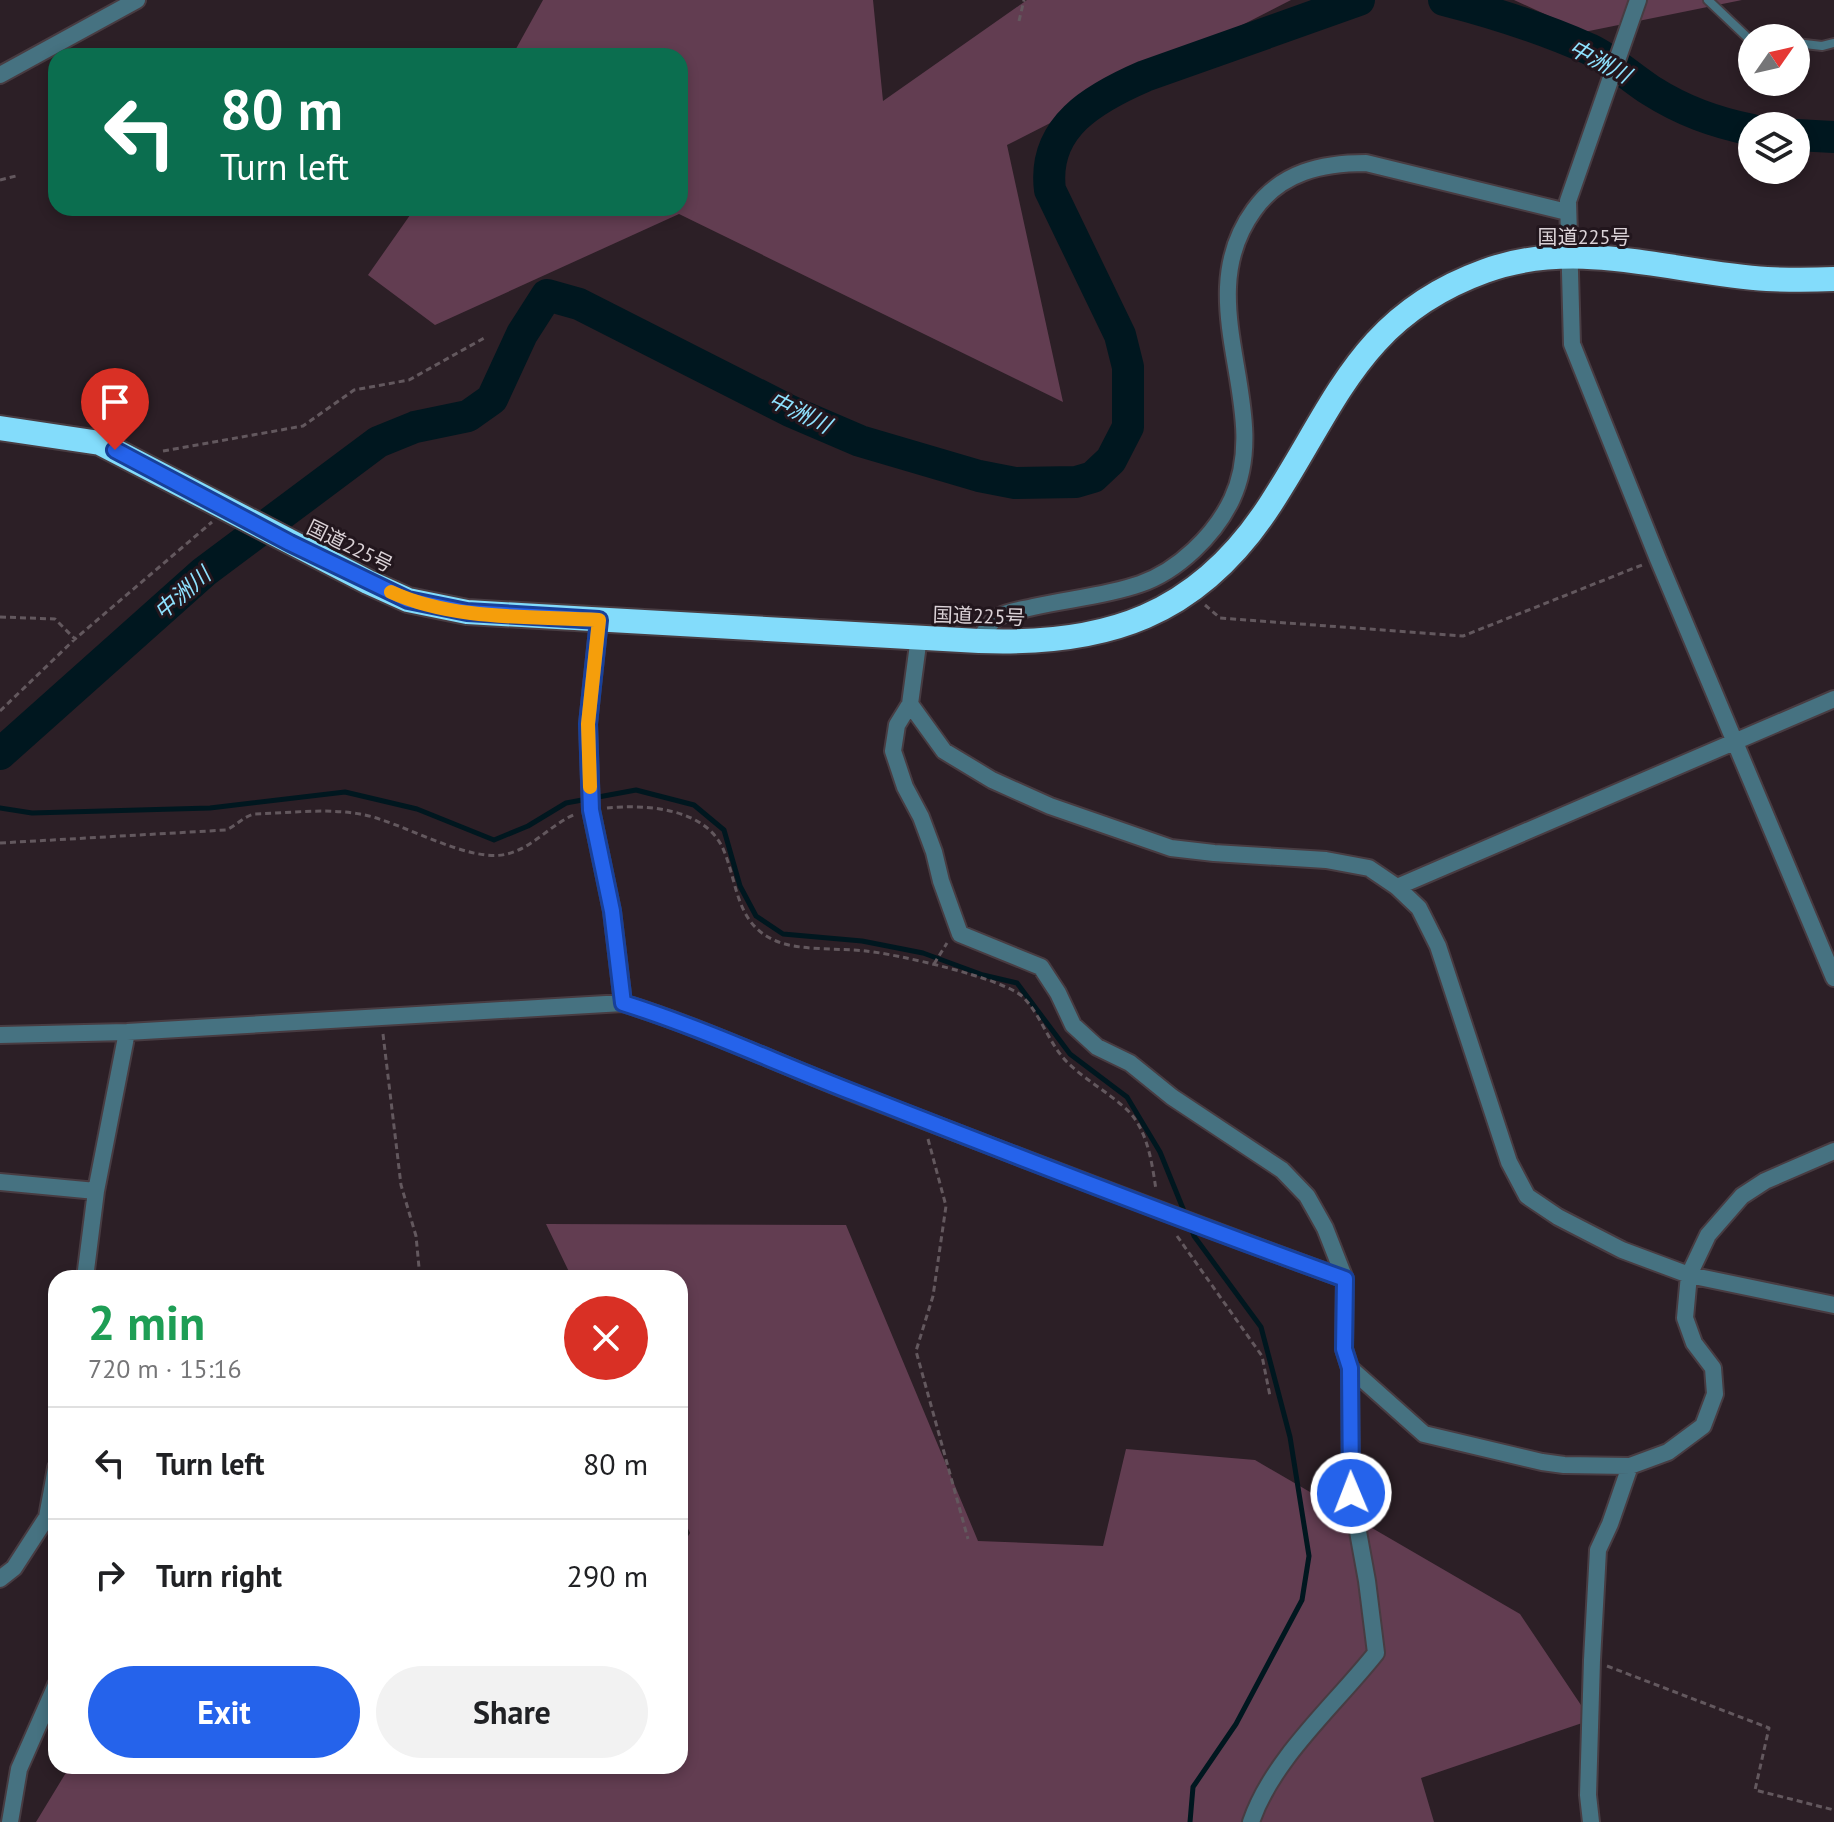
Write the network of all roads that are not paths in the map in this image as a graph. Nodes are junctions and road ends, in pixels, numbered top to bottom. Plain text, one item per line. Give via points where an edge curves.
1 (137, 0) edge
2 (1708, 0) edge
3 (1636, 5) edge
4 (1738, 28) edge
5 (1834, 43) edge
6 (1810, 45) edge
7 (49, 48) edge
8 (48, 49) edge
9 (0, 75) edge
10 (1567, 212) junction
11 (1569, 257) junction
12 (1834, 279) edge
13 (0, 428) edge
14 (599, 620) junction
15 (919, 637) junction
16 (979, 641) junction
17 (1834, 699) edge
18 (910, 704) junction
19 (1735, 739) junction
20 (1397, 887) junction
21 (1834, 978) edge
22 (623, 1003) junction
23 (127, 1032) junction
24 (0, 1035) edge
25 (1834, 1151) edge
26 (0, 1182) edge
27 (96, 1191) junction
28 (86, 1270) edge
29 (1689, 1275) junction
30 (1345, 1279) junction
31 (1834, 1305) edge
32 (1350, 1368) junction
33 (1630, 1466) junction
34 (48, 1512) edge
35 (0, 1579) edge
36 (48, 1703) edge
37 (10, 1822) edge
38 (1251, 1822) edge
39 (1591, 1822) edge

1 - 7 street
2 - 4 lane
3 - 10 street
5 - 6 lane
8 - 9 street
10 - 11 street
10 - 16 street via 1366,163 1309,169 1264,196 1245,222 1230,260 1228,321 1244,415 1242,463 1232,499 1211,531 1161,574 1108,593 999,616
11 - 12 highway, 国道225号 via 1766,279
11 - 16 highway, 国道225号 via 1487,270 1411,309 1361,357 1246,538 1190,592 1134,622 1086,636
11 - 19 street via 1572,344
13 - 14 highway, 国道225号 via 100,443 408,600 467,612
14 - 15 highway, 国道225号
14 - 22 street via 588,724 590,801
15 - 16 highway, 国道225号
15 - 18 street
17 - 19 street
18 - 20 street via 944,751 1050,806 1171,848 1326,860 1369,868
18 - 30 street via 897,725 893,751 960,934 1041,967 1073,1025 1097,1047 1130,1063 1282,1170 1307,1196
19 - 20 street
19 - 21 street
20 - 29 street via 1419,908 1438,946 1509,1162 1527,1196 1622,1250
22 - 23 street
22 - 30 street
23 - 24 street
23 - 27 street
25 - 29 street via 1742,1196 1708,1235
26 - 27 street
27 - 28 street
29 - 31 street
29 - 33 street via 1685,1318 1694,1343 1713,1368 1715,1394 1703,1426 1668,1452
30 - 32 street via 1344,1349
32 - 33 street via 1424,1434 1542,1462
32 - 38 street via 1351,1493 1376,1653 1287,1756
33 - 39 street via 1598,1550
34 - 35 street via 14,1568
36 - 37 street via 19,1769

